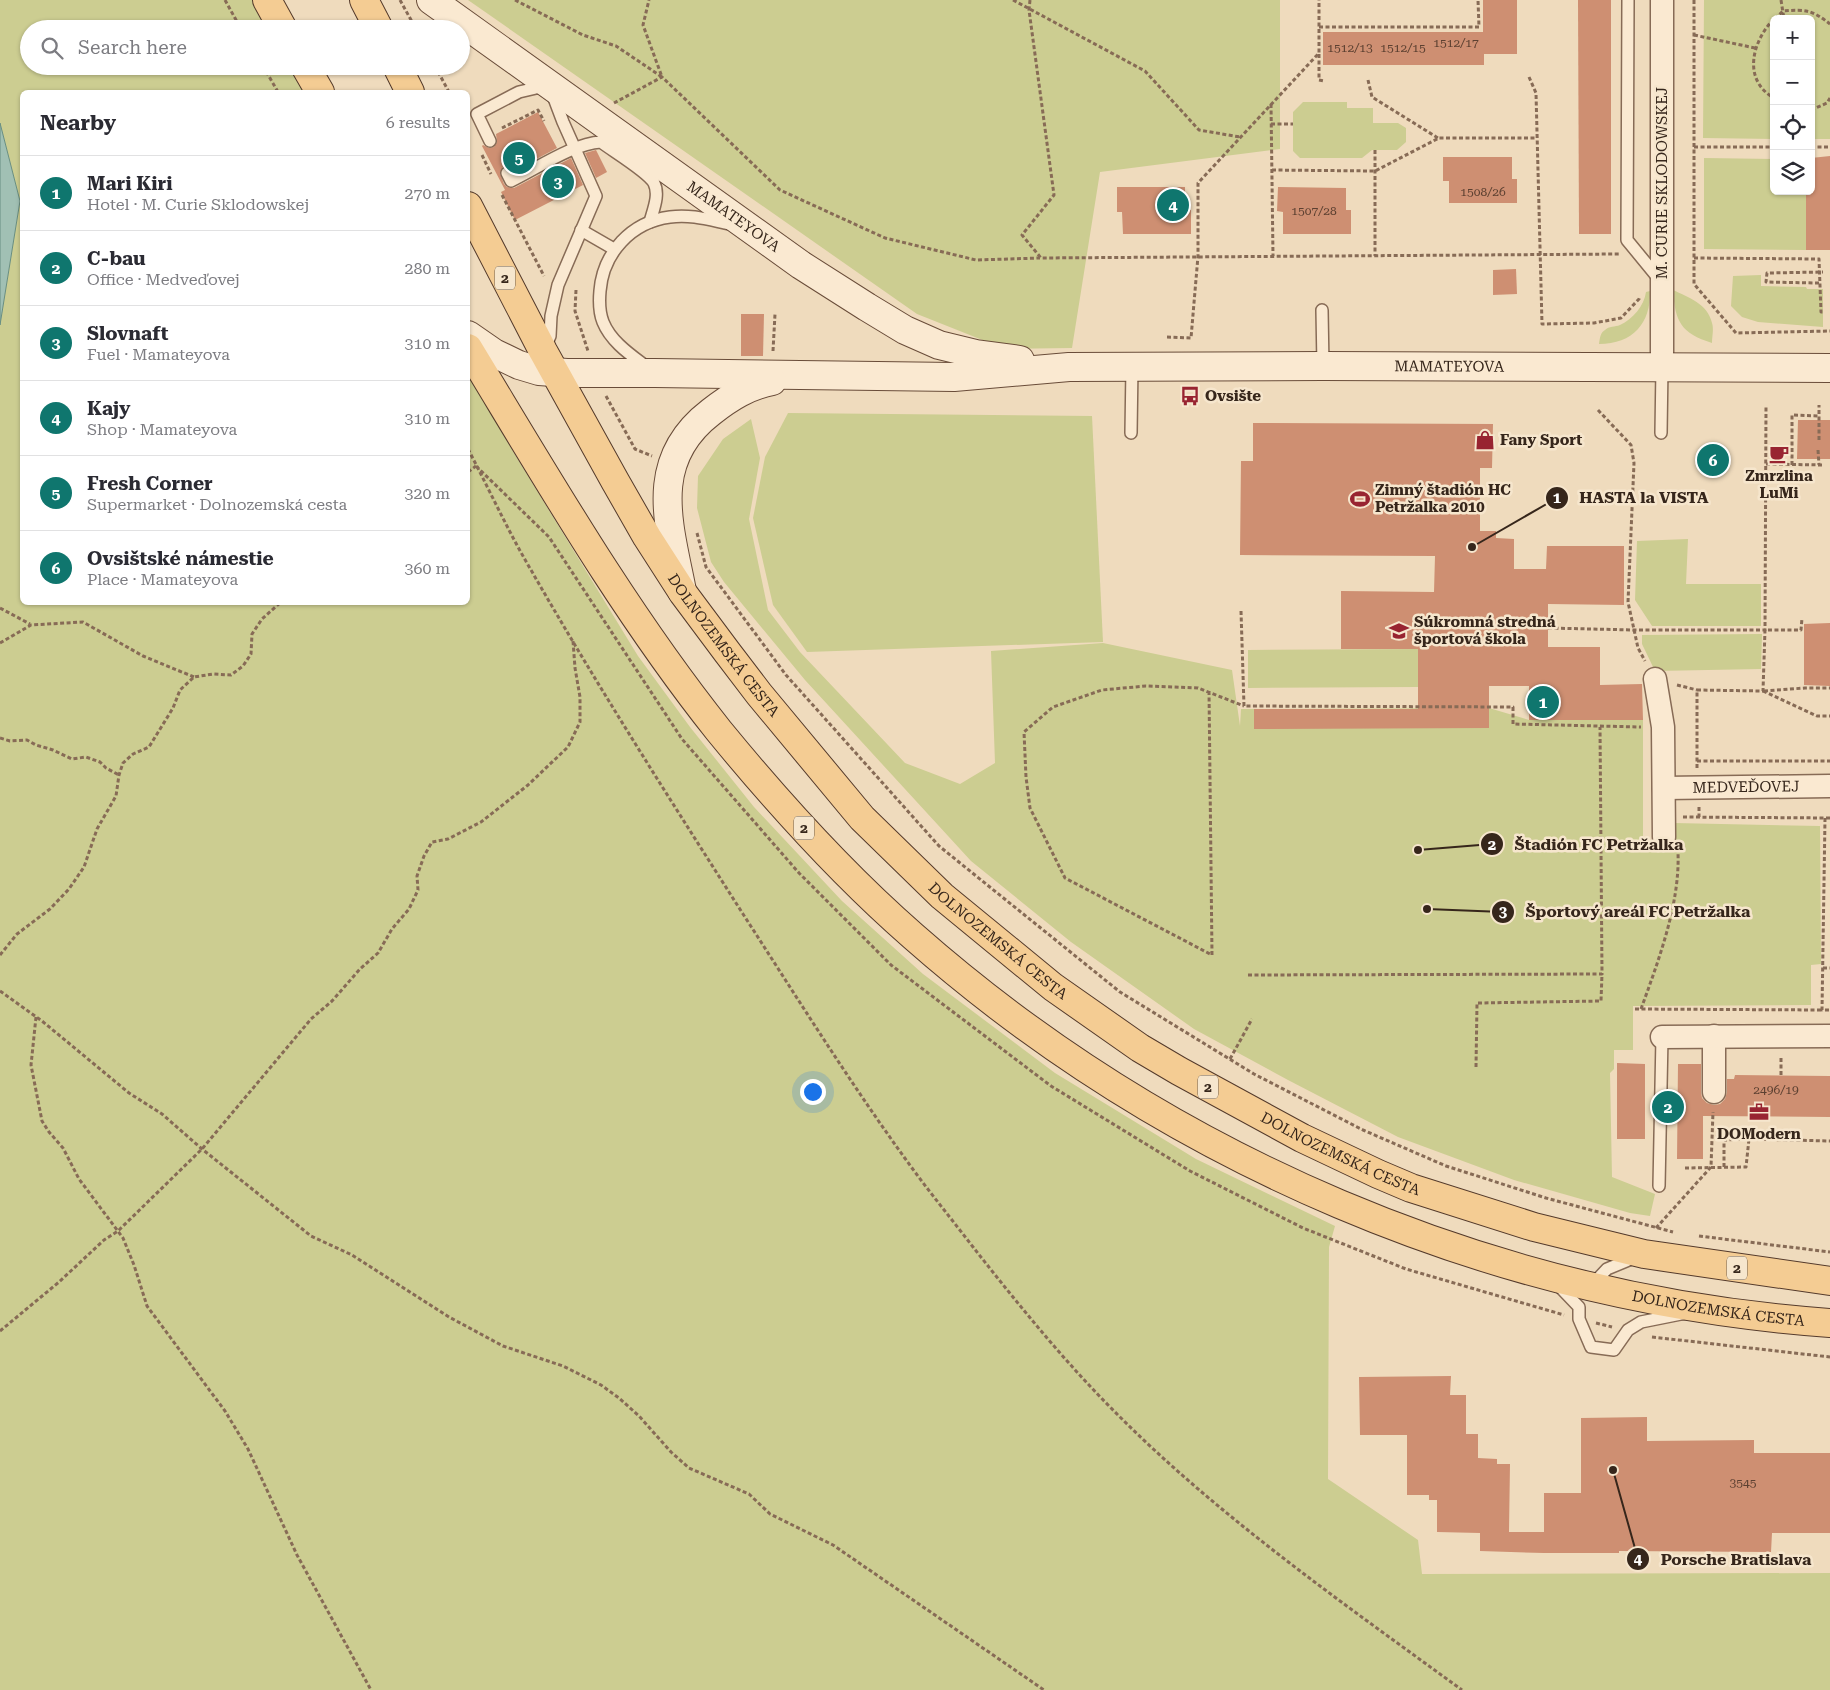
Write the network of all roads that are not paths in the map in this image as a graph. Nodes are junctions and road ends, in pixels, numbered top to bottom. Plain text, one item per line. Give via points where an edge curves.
1 (266, 0) edge
2 (364, 0) edge
3 (431, 0) edge
4 (1628, 0) edge
5 (1662, 0) edge
6 (278, 20) edge
7 (374, 20) edge
8 (459, 20) edge
9 (470, 28) edge
10 (310, 75) edge
11 (402, 75) edge
12 (549, 85) junction
13 (319, 90) edge
14 (409, 90) edge
15 (489, 138) road end
16 (575, 149) junction
17 (507, 173) dead end
18 (470, 210) edge
19 (650, 222) junction
20 (752, 229) junction
21 (582, 230) junction
22 (614, 249) junction
23 (1662, 283) junction
24 (1322, 310) dead end
25 (470, 336) edge
26 (470, 351) edge
27 (549, 362) junction
28 (1323, 366) junction
29 (1068, 367) junction
30 (1132, 367) junction
31 (1662, 367) junction
32 (1830, 368) edge
33 (655, 373) junction
34 (785, 376) junction
35 (1661, 433) dead end
36 (1131, 434) dead end
37 (683, 593) junction
38 (1655, 679) road end
39 (1830, 786) edge
40 (1664, 788) junction
41 (1671, 841) road end
42 (1714, 1036) junction
43 (1830, 1036) edge
44 (1662, 1037) joint
45 (1714, 1092) road end
46 (1659, 1186) dead end
47 (1644, 1254) junction
48 (1830, 1281) edge
49 (1584, 1297) junction
50 (1707, 1308) junction
51 (1830, 1323) edge

1 - 6 main road
2 - 7 main road
3 - 8 street, MAMATEYOVA
4 - 23 lane via 1627,240
5 - 23 street, M. CURIE SKLODOWSKEJ
9 - 12 street, MAMATEYOVA
10 - 13 main road
11 - 14 main road
12 - 15 lane via 519,92 477,114
12 - 16 lane
12 - 20 street, MAMATEYOVA
16 - 17 lane via 511,182
16 - 19 lane via 601,142 645,174 656,192
16 - 21 lane via 596,196
18 - 27 main road, DOLNOZEMSKÁ CESTA / 2
19 - 20 lane via 695,216
19 - 22 lane via 629,234
20 - 29 street, MAMATEYOVA via 828,282 923,338 976,354
21 - 22 lane
21 - 27 lane via 558,285
22 - 33 lane via 601,281 599,305 602,321 626,352
23 - 31 street, M. CURIE SKLODOWSKEJ
24 - 28 lane
25 - 27 street, MAMATEYOVA via 513,363 539,371
26 - 49 main road, DOLNOZEMSKÁ CESTA / 2 via 612,580 687,690 804,829 912,935 1046,1040 1180,1126 1354,1211 1441,1244 1550,1277
27 - 33 street, MAMATEYOVA
27 - 37 main road, DOLNOZEMSKÁ CESTA / 2 via 615,481
28 - 30 street, MAMATEYOVA
28 - 31 street, MAMATEYOVA
29 - 30 street, MAMATEYOVA
29 - 34 street, MAMATEYOVA via 954,377
30 - 36 lane
31 - 32 street, MAMATEYOVA
31 - 35 lane
33 - 34 street, MAMATEYOVA
34 - 37 street via 757,384 731,397 690,432 678,450 669,475 667,503
37 - 47 main road, DOLNOZEMSKÁ CESTA / 2 via 758,694 843,796 890,846 993,940 1140,1048 1302,1138 1403,1184 1534,1227
38 - 40 street via 1664,727
39 - 40 street, MEDVEĎOVEJ
40 - 41 street
42 - 43 street
42 - 44 street
42 - 45 street
44 - 46 lane
47 - 48 main road, DOLNOZEMSKÁ CESTA / 2
47 - 49 lane via 1607,1270
49 - 50 main road, DOLNOZEMSKÁ CESTA / 2 via 1645,1298
49 - 50 lane via 1579,1319 1591,1347 1614,1350 1628,1330 1641,1322
50 - 51 main road, DOLNOZEMSKÁ CESTA / 2

